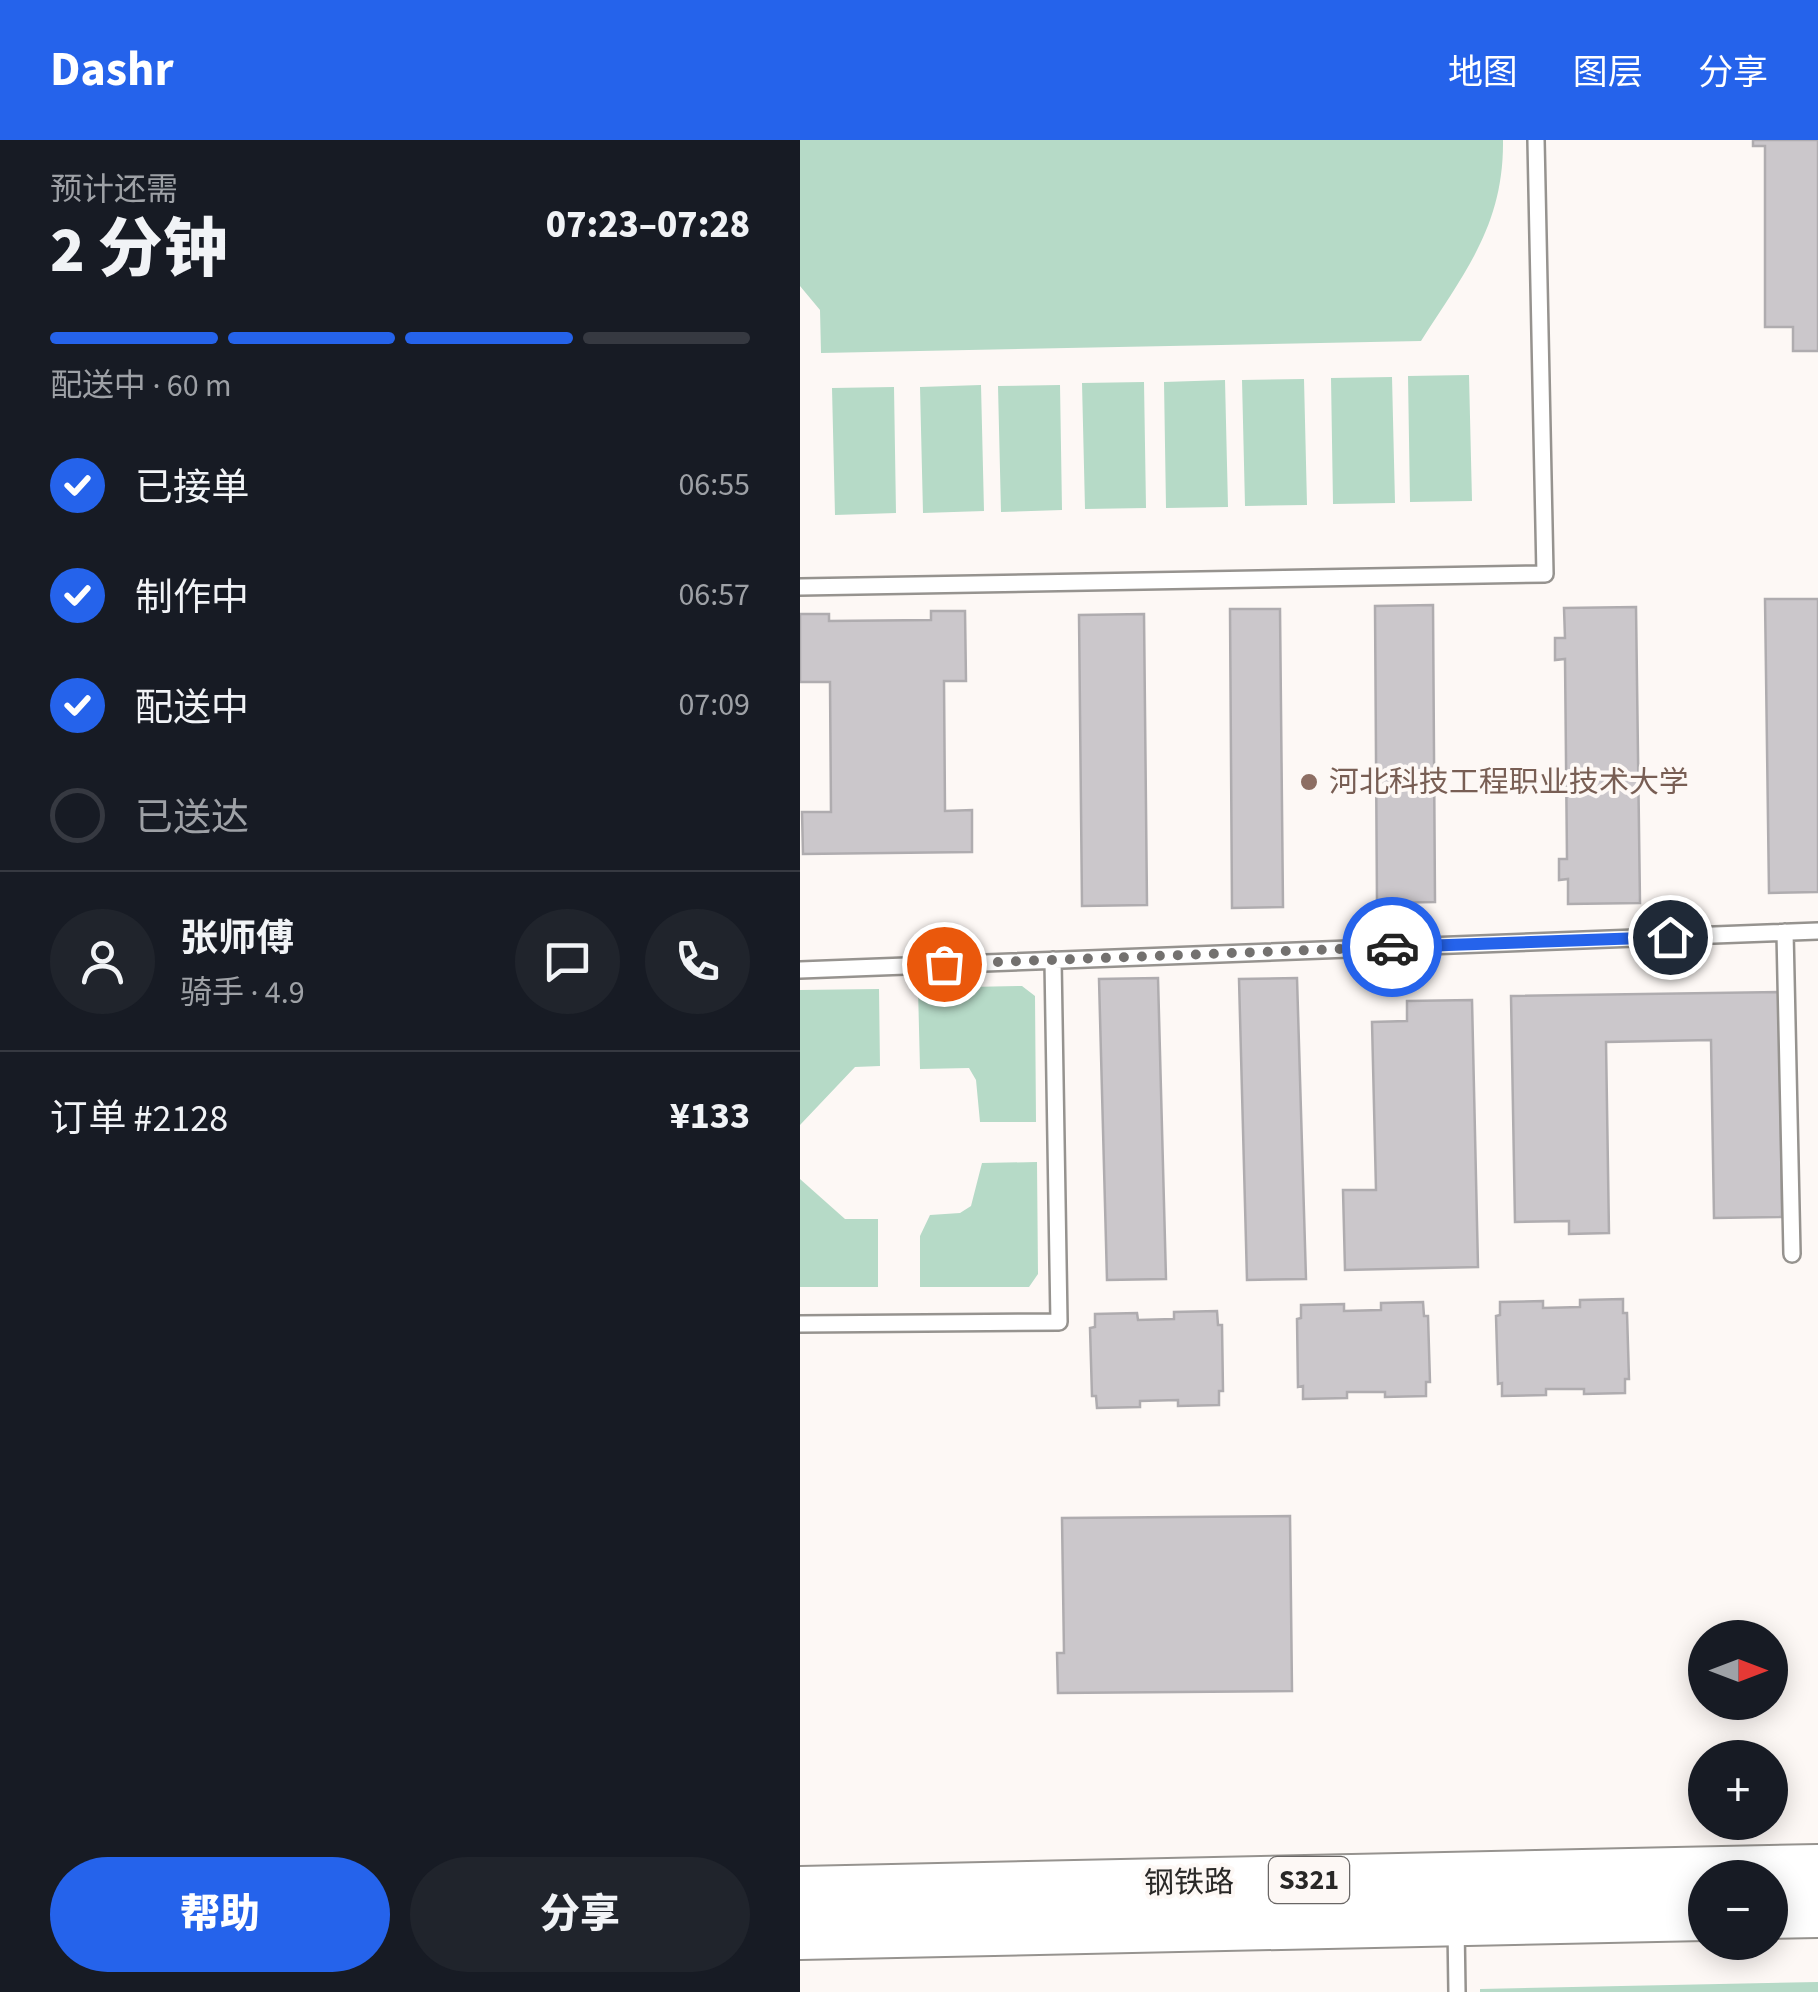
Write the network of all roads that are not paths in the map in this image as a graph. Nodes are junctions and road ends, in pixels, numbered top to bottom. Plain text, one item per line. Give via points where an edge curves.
1 (1536, 140) edge
2 (800, 587) edge
3 (1818, 931) edge
4 (1785, 932) junction
5 (1053, 960) junction
6 (800, 970) edge
7 (1792, 1254) dead end
8 (800, 1324) edge
9 (1818, 1869) edge
10 (800, 1891) edge
11 (1788, 1914) edge
12 (1818, 1914) edge
13 (1688, 1916) edge
14 (1456, 1921) junction
15 (800, 1935) edge
16 (1457, 1992) edge

1 - 2 lane via 1545,574
3 - 4 lane
4 - 5 lane
4 - 7 lane
5 - 6 lane
5 - 8 lane via 1059,1322
9 - 10 main road, 钢铁路 / S321
11 - 12 main road
13 - 14 main road, 钢铁路 / S321
14 - 15 main road, 钢铁路 / S321
14 - 16 lane

